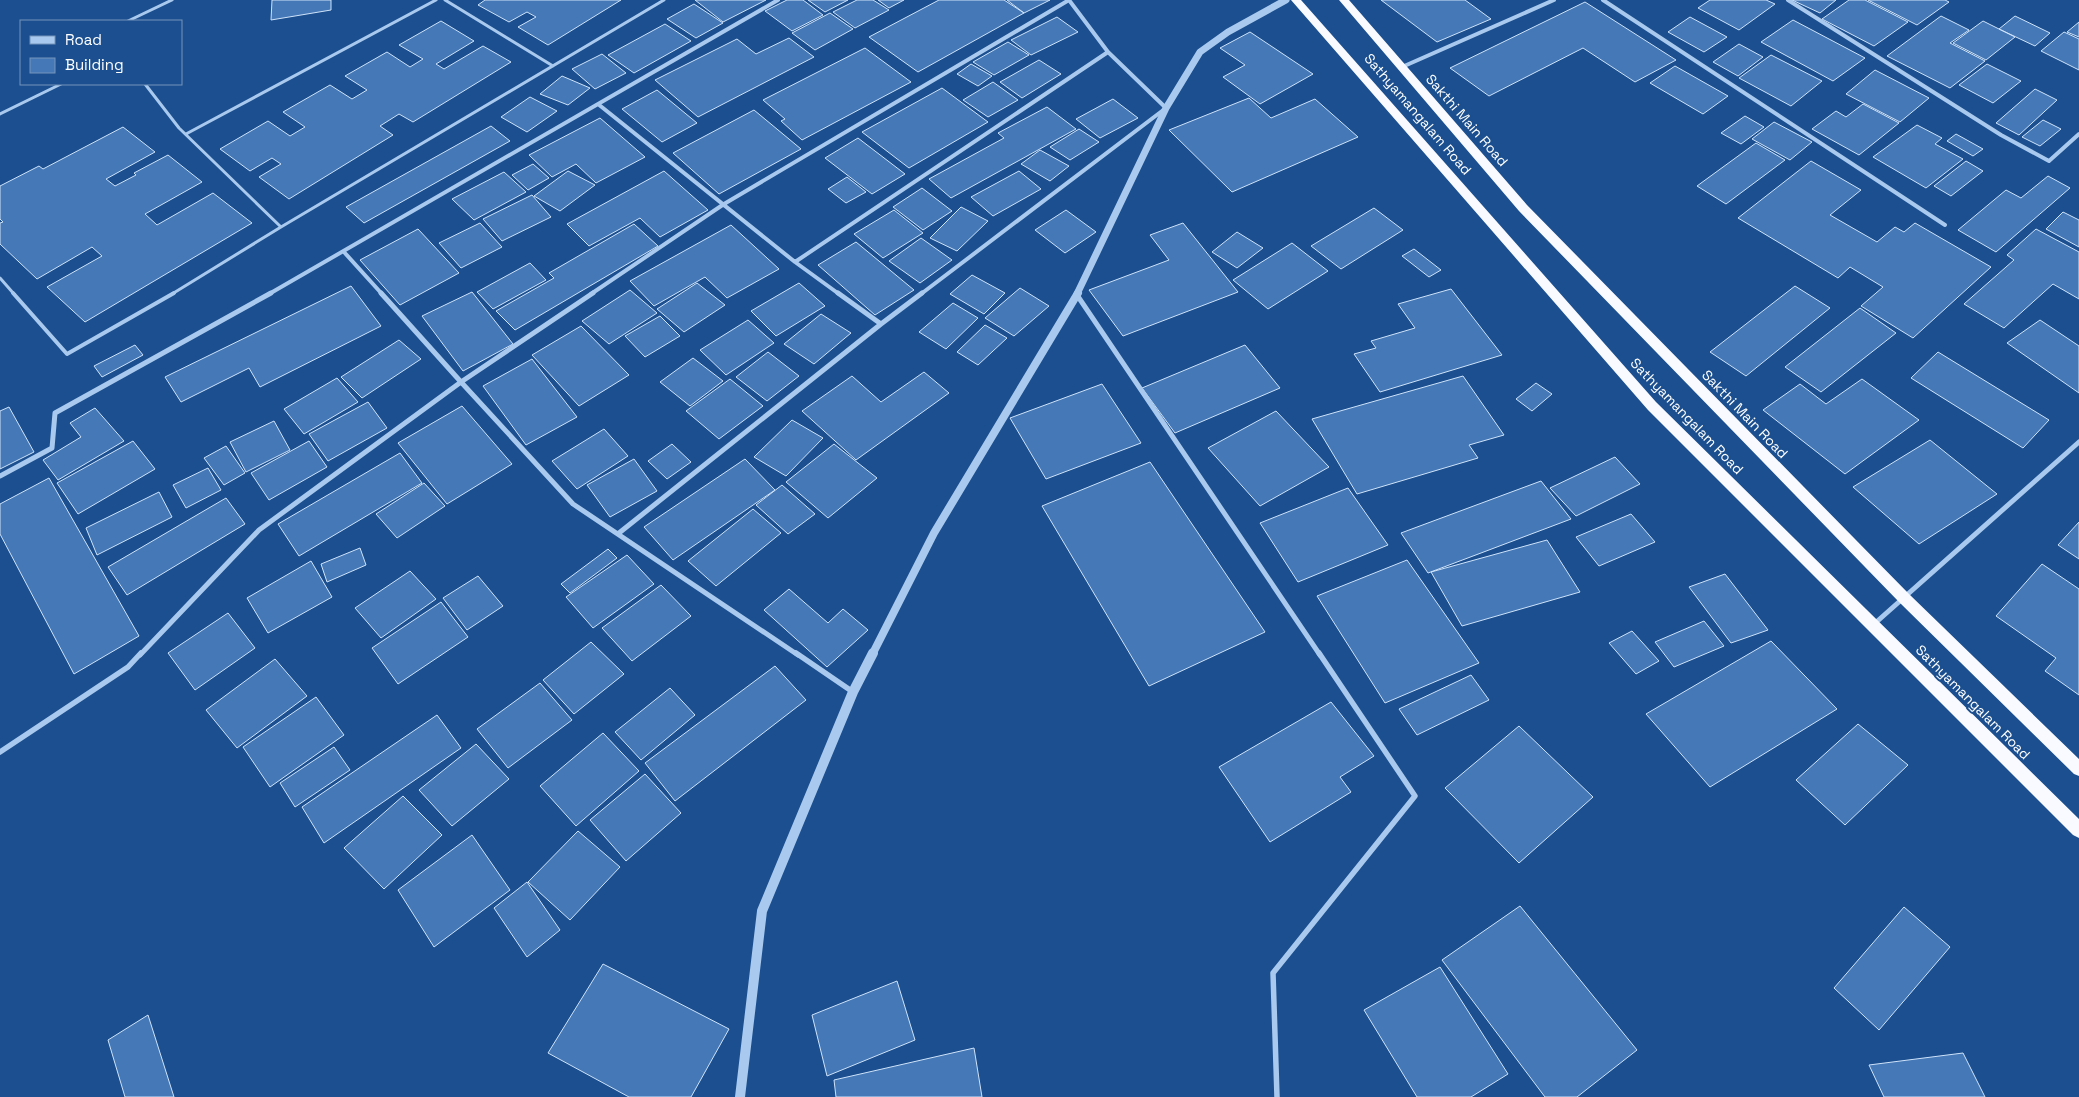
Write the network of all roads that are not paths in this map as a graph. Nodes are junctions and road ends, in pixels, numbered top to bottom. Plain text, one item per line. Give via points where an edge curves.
1 (172, 0) edge
2 (436, 0) edge
3 (445, 0) edge
4 (664, 0) edge
5 (778, 0) edge
6 (1069, 0) edge
7 (1286, 0) edge
8 (1296, 0) edge
9 (1344, 0) edge
10 (1554, 0) edge
11 (1603, 0) edge
12 (1788, 0) edge
13 (130, 20) edge
14 (1108, 52) junction
15 (553, 66) junction
16 (1402, 67) junction
17 (59, 85) edge
18 (146, 85) edge
19 (598, 104) junction
20 (1166, 108) junction
21 (0, 114) edge
22 (186, 134) junction
23 (2079, 134) edge
24 (724, 204) junction
25 (1945, 225) dead end
26 (281, 227) junction
27 (344, 252) junction
28 (795, 262) junction
29 (0, 278) edge
30 (1077, 295) junction
31 (880, 324) junction
32 (461, 382) junction
33 (2079, 442) edge
34 (0, 476) edge
35 (619, 533) junction
36 (1904, 598) junction
37 (1873, 625) junction
38 (853, 692) junction
39 (0, 752) edge
40 (2079, 769) edge
41 (2079, 830) edge
42 (740, 1097) edge
43 (1277, 1097) edge

1 - 13 lane
2 - 22 lane
3 - 15 lane
4 - 15 lane
5 - 19 street
6 - 14 street
6 - 24 street
7 - 20 street via 1228,32 1200,52
8 - 37 highway, Sathyamangalam Road via 1652,406
9 - 16 highway, Sakthi Main Road
10 - 16 street
11 - 25 street
12 - 23 street via 2001,135 2049,161
14 - 20 street
14 - 28 street
15 - 26 lane
16 - 36 highway, Sakthi Main Road via 1523,208
17 - 21 lane
18 - 22 lane
19 - 24 street
19 - 27 street
20 - 30 street
20 - 31 street
22 - 26 lane
24 - 28 street
24 - 32 street
26 - 29 lane via 67,354
27 - 32 street
27 - 34 street via 54,413 52,448
28 - 31 street
30 - 38 street via 934,533
30 - 43 street via 1415,796 1273,973
31 - 35 street
32 - 35 street via 572,504
32 - 39 street via 259,530 128,667
33 - 36 street
35 - 38 street
36 - 37 street
36 - 40 highway, Sakthi Main Road
37 - 41 highway, Sathyamangalam Road
38 - 42 street via 762,911

